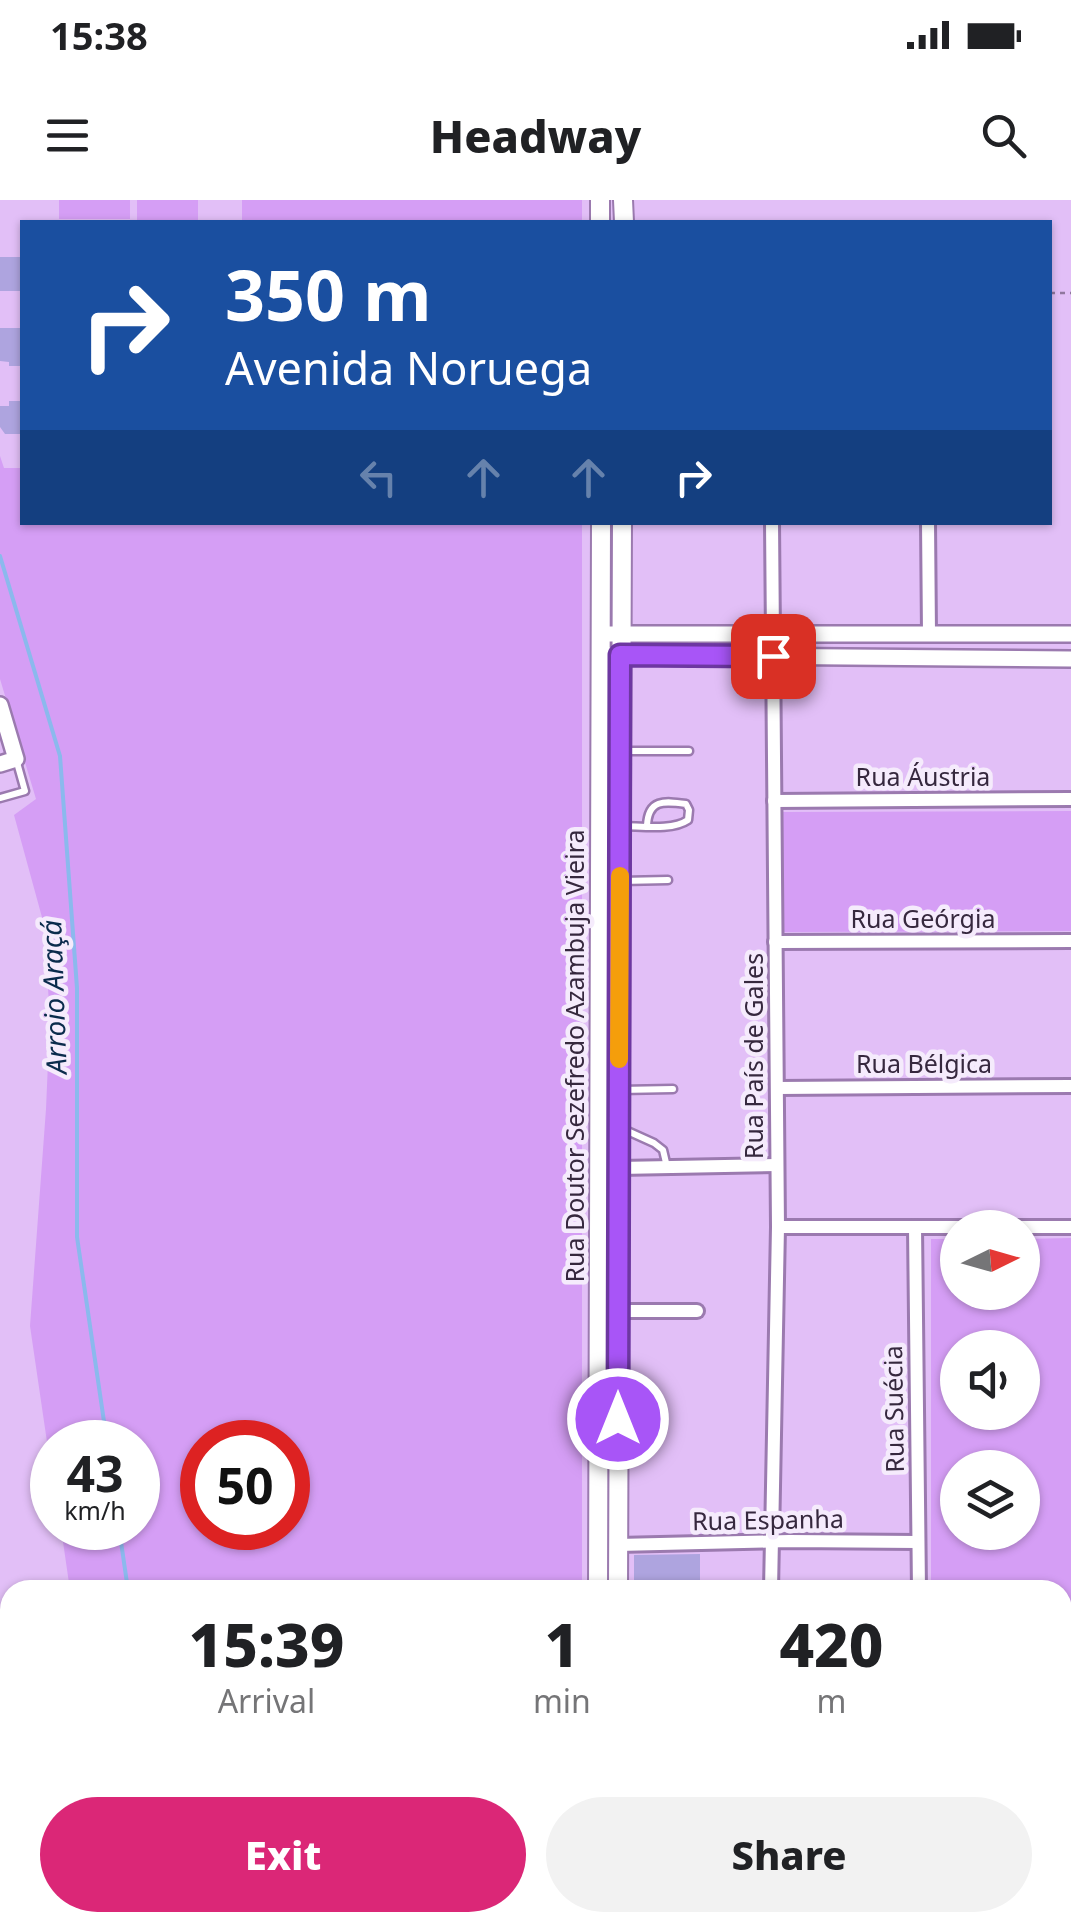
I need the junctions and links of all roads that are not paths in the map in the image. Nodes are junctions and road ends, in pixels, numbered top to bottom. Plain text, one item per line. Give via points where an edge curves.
1 (601, 525) edge
2 (622, 525) edge
3 (772, 525) edge
4 (928, 525) edge
5 (611, 634) junction
6 (773, 634) junction
7 (929, 634) junction
8 (1071, 634) edge
9 (611, 655) junction
10 (773, 656) junction
11 (1071, 659) edge
12 (0, 705) edge
13 (689, 750) dead end
14 (620, 752) junction
15 (8, 762) edge
16 (0, 798) edge
17 (1071, 799) edge
18 (774, 801) junction
19 (620, 826) junction
20 (648, 826) junction
21 (668, 880) dead end
22 (620, 882) junction
23 (1071, 941) edge
24 (776, 942) junction
25 (1071, 1086) edge
26 (777, 1088) junction
27 (673, 1089) dead end
28 (619, 1090) junction
29 (619, 1127) junction
30 (777, 1165) junction
31 (619, 1168) junction
32 (667, 1168) junction
33 (778, 1227) junction
34 (915, 1227) junction
35 (1071, 1227) edge
36 (618, 1311) junction
37 (697, 1311) dead end
38 (771, 1541) junction
39 (918, 1542) junction
40 (618, 1545) junction
41 (598, 1580) edge
42 (618, 1580) edge
43 (771, 1580) edge
44 (918, 1580) edge

1 - 5 main road, Rua Doutor Sezefredo Azambuja Vieira
2 - 5 main road, Rua Doutor Sezefredo Azambuja Vieira
3 - 6 street, Rua País de Gales
4 - 7 street
5 - 6 street
5 - 9 main road, Rua Doutor Sezefredo Azambuja Vieira
6 - 7 street
6 - 10 street, Rua País de Gales
7 - 8 street
9 - 10 street
9 - 14 main road, Rua Doutor Sezefredo Azambuja Vieira
9 - 41 main road, Rua Doutor Sezefredo Azambuja Vieira
10 - 11 street
10 - 18 street, Rua País de Gales
12 - 15 street
13 - 14 lane
14 - 19 main road, Rua Doutor Sezefredo Azambuja Vieira
15 - 16 lane via 25,791
17 - 18 street, Rua Áustria
18 - 24 street, Rua País de Gales
19 - 20 lane
19 - 22 main road, Rua Doutor Sezefredo Azambuja Vieira
20 - 20 lane via 682,824 689,810 686,804 652,806
21 - 22 lane
22 - 28 main road, Rua Doutor Sezefredo Azambuja Vieira
23 - 24 street, Rua Geórgia
24 - 26 street, Rua País de Gales
25 - 26 street, Rua Bélgica
26 - 30 street, Rua País de Gales
27 - 28 lane
28 - 29 main road, Rua Doutor Sezefredo Azambuja Vieira
29 - 31 main road, Rua Doutor Sezefredo Azambuja Vieira
29 - 32 lane via 663,1150
30 - 32 street
30 - 33 street, Rua País de Gales
31 - 32 street
31 - 36 main road, Rua Doutor Sezefredo Azambuja Vieira
33 - 34 street
33 - 38 street, Rua País de Gales
34 - 35 street
34 - 39 street, Rua Suécia
36 - 37 street
36 - 40 main road, Rua Doutor Sezefredo Azambuja Vieira
38 - 39 street, Rua Espanha
38 - 40 street, Rua Espanha
38 - 43 street, Rua País de Gales
39 - 44 street, Rua Suécia
40 - 42 main road, Rua Doutor Sezefredo Azambuja Vieira

